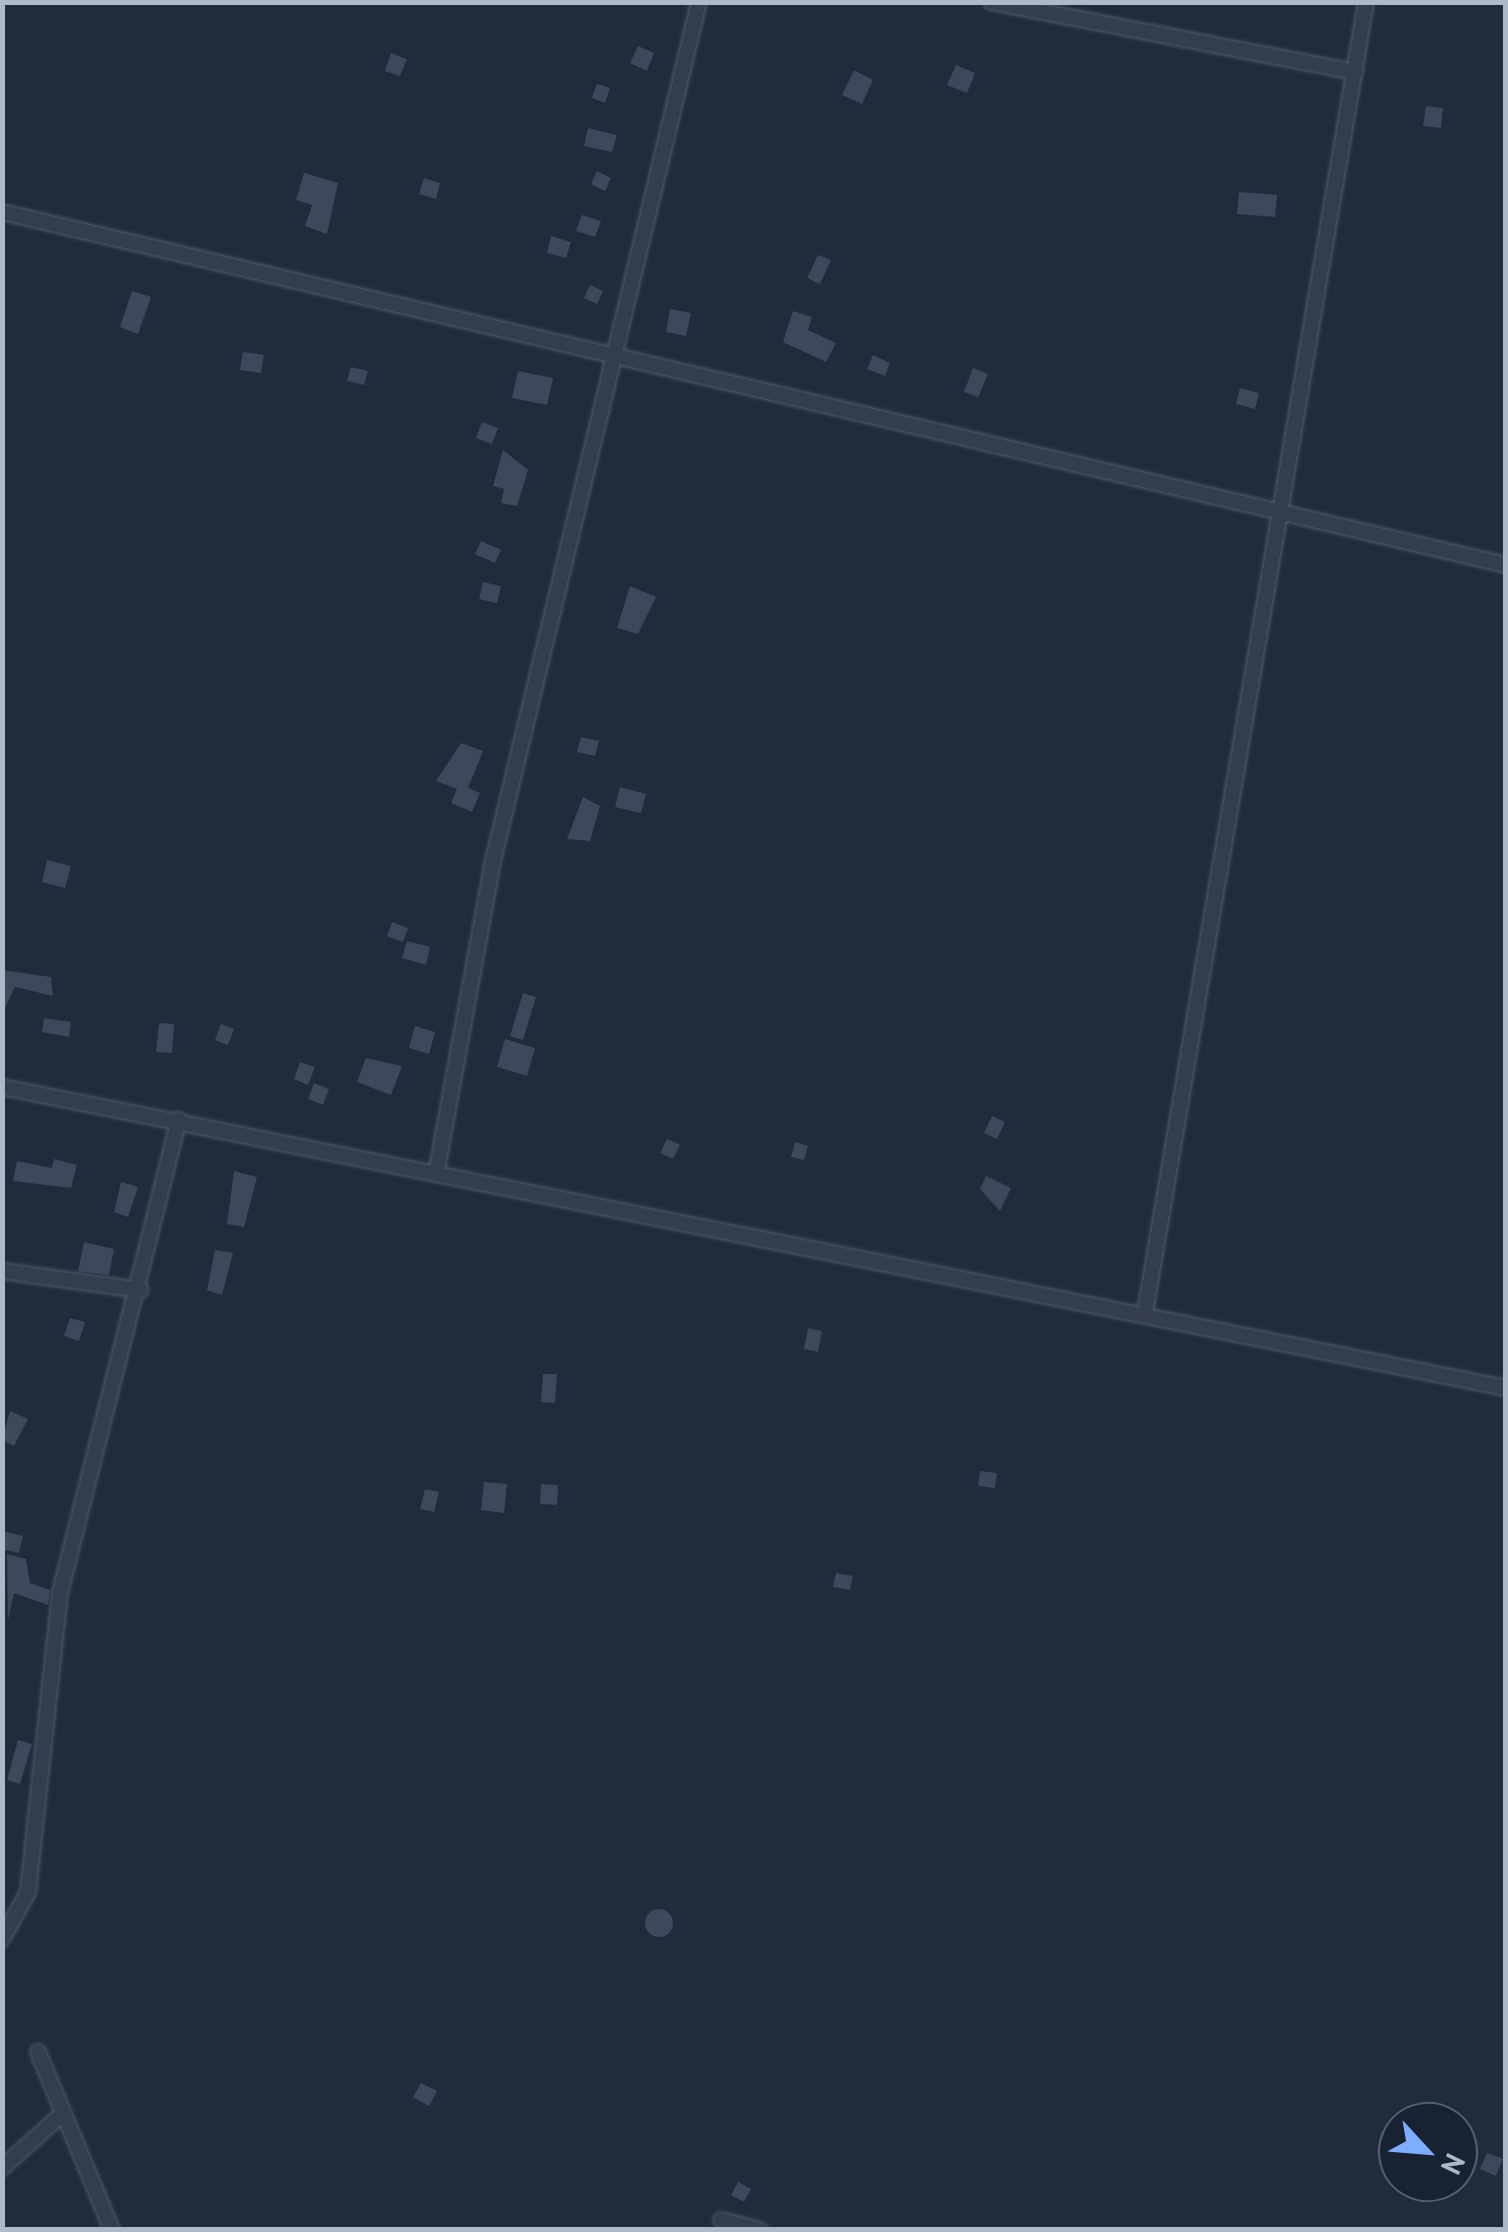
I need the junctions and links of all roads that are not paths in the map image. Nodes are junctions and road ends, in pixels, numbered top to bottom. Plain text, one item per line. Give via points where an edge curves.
1 (700, 2) edge
2 (991, 2) edge
3 (1366, 2) edge
4 (1354, 72) junction
5 (2, 212) edge
6 (616, 353) junction
7 (1280, 516) junction
8 (1506, 565) edge
9 (2, 1087) edge
10 (179, 1120) junction
11 (437, 1169) junction
12 (2, 1271) edge
13 (141, 1290) junction
14 (1146, 1312) junction
15 (1506, 1388) edge
16 (9, 1916) edge
17 (2, 1938) edge
18 (38, 2052) dead end
19 (64, 2113) junction
20 (2, 2168) edge
21 (720, 2220) dead end
22 (112, 2230) edge
23 (760, 2230) edge

1 - 6 street
2 - 4 street
3 - 4 street
4 - 7 street
5 - 6 street
6 - 7 street
6 - 11 street via 493,861
7 - 8 street
7 - 14 street
9 - 10 street
10 - 11 street
10 - 13 street
11 - 14 street
12 - 13 street
13 - 16 street via 60,1594 28,1892
14 - 15 street
16 - 17 street
18 - 19 street
19 - 20 street
19 - 22 street
21 - 23 street

